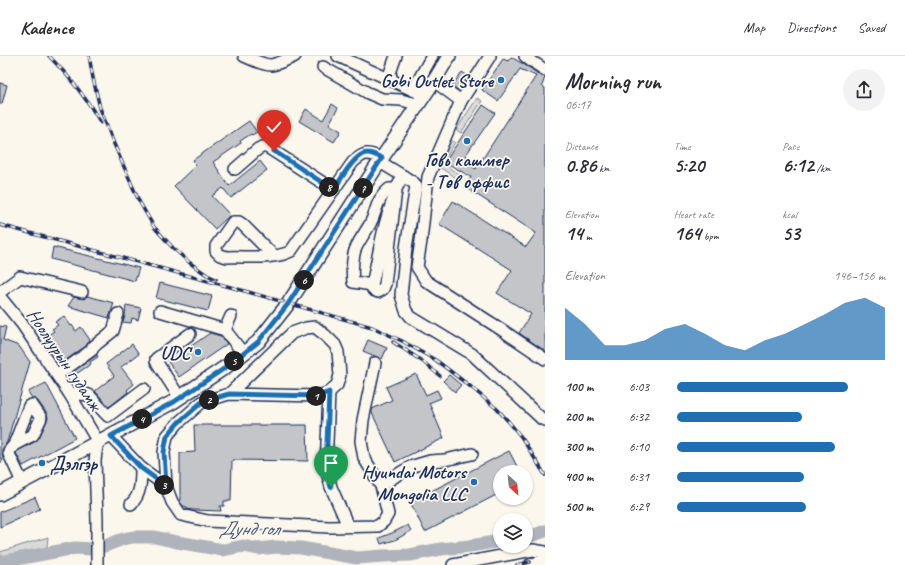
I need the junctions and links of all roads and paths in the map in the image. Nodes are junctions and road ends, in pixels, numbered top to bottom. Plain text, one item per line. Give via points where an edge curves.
1 (244, 56) edge
2 (295, 56) edge
3 (338, 56) edge
4 (396, 56) edge
5 (432, 56) edge
6 (449, 56) edge
7 (490, 56) edge
8 (323, 67) dead end
9 (392, 81) junction
10 (434, 81) junction
11 (418, 97) junction
12 (461, 100) junction
13 (381, 160) junction
14 (235, 169) dead end
15 (403, 176) junction
16 (334, 190) junction
17 (396, 191) junction
18 (274, 256) junction
19 (386, 277) junction
20 (373, 280) junction
21 (0, 292) edge
22 (82, 292) dead end
23 (0, 297) edge
24 (160, 311) dead end
25 (118, 314) dead end
26 (231, 316) dead end
27 (225, 330) junction
28 (190, 334) dead end
29 (243, 353) junction
30 (545, 359) edge
31 (375, 363) dead end
32 (57, 375) junction
33 (144, 389) dead end
34 (69, 392) junction
35 (329, 392) junction
36 (229, 394) junction
37 (180, 398) junction
38 (545, 420) edge
39 (111, 436) junction
40 (98, 442) junction
41 (14, 444) dead end
42 (472, 454) dead end
43 (141, 468) junction
44 (22, 482) junction
45 (166, 486) junction
46 (381, 486) junction
47 (0, 494) edge
48 (131, 504) dead end
49 (348, 526) junction
50 (545, 552) edge
51 (545, 560) edge
52 (97, 564) edge
53 (453, 565) edge
54 (530, 565) edge

1 - 2 street via 270,65
3 - 9 street
4 - 9 street via 390,73
5 - 11 street
6 - 10 main road
7 - 12 street
8 - 11 street via 382,99 401,100
9 - 11 street
10 - 11 main road
10 - 12 street
11 - 13 main road
12 - 30 street via 428,177 417,267 426,280
13 - 15 street
13 - 16 street via 367,153 361,155 353,162
13 - 29 main road via 288,304 258,342
14 - 16 street via 258,149 267,147
15 - 17 street
15 - 38 street via 416,186 401,294 406,311 410,317 472,354
16 - 18 street via 291,251
17 - 19 street
17 - 20 street
17 - 20 street via 389,188 378,201 371,222 354,252 353,282
18 - 18 street via 220,255 216,251 216,246 233,222 238,222
19 - 20 street
19 - 20 street via 383,290 378,292 373,290
21 - 22 street via 20,277
23 - 32 street, Ноолуурын гудамж
24 - 27 street
25 - 32 street via 113,331
26 - 27 street
27 - 29 street
28 - 37 street via 156,358
29 - 37 main road
31 - 46 street via 361,441 364,458
32 - 34 street, Ноолуурын гудамж
33 - 34 street via 108,416 89,395
34 - 40 street, Ноолуурын гудамж
35 - 36 street via 318,396
35 - 36 street via 337,385 340,375 338,352 315,327 292,333
35 - 49 street via 326,468 331,487
36 - 45 street via 202,402 167,436 164,452
37 - 39 main road
39 - 40 main road
39 - 43 street
40 - 44 main road
40 - 52 street via 95,461
41 - 44 street via 9,454
42 - 46 street via 410,467
43 - 45 street
43 - 48 street via 141,486 135,501
44 - 47 main road
45 - 49 street via 172,502 182,515 208,521
46 - 49 street via 388,514 384,521 378,526
50 - 53 street via 533,550
51 - 54 street

